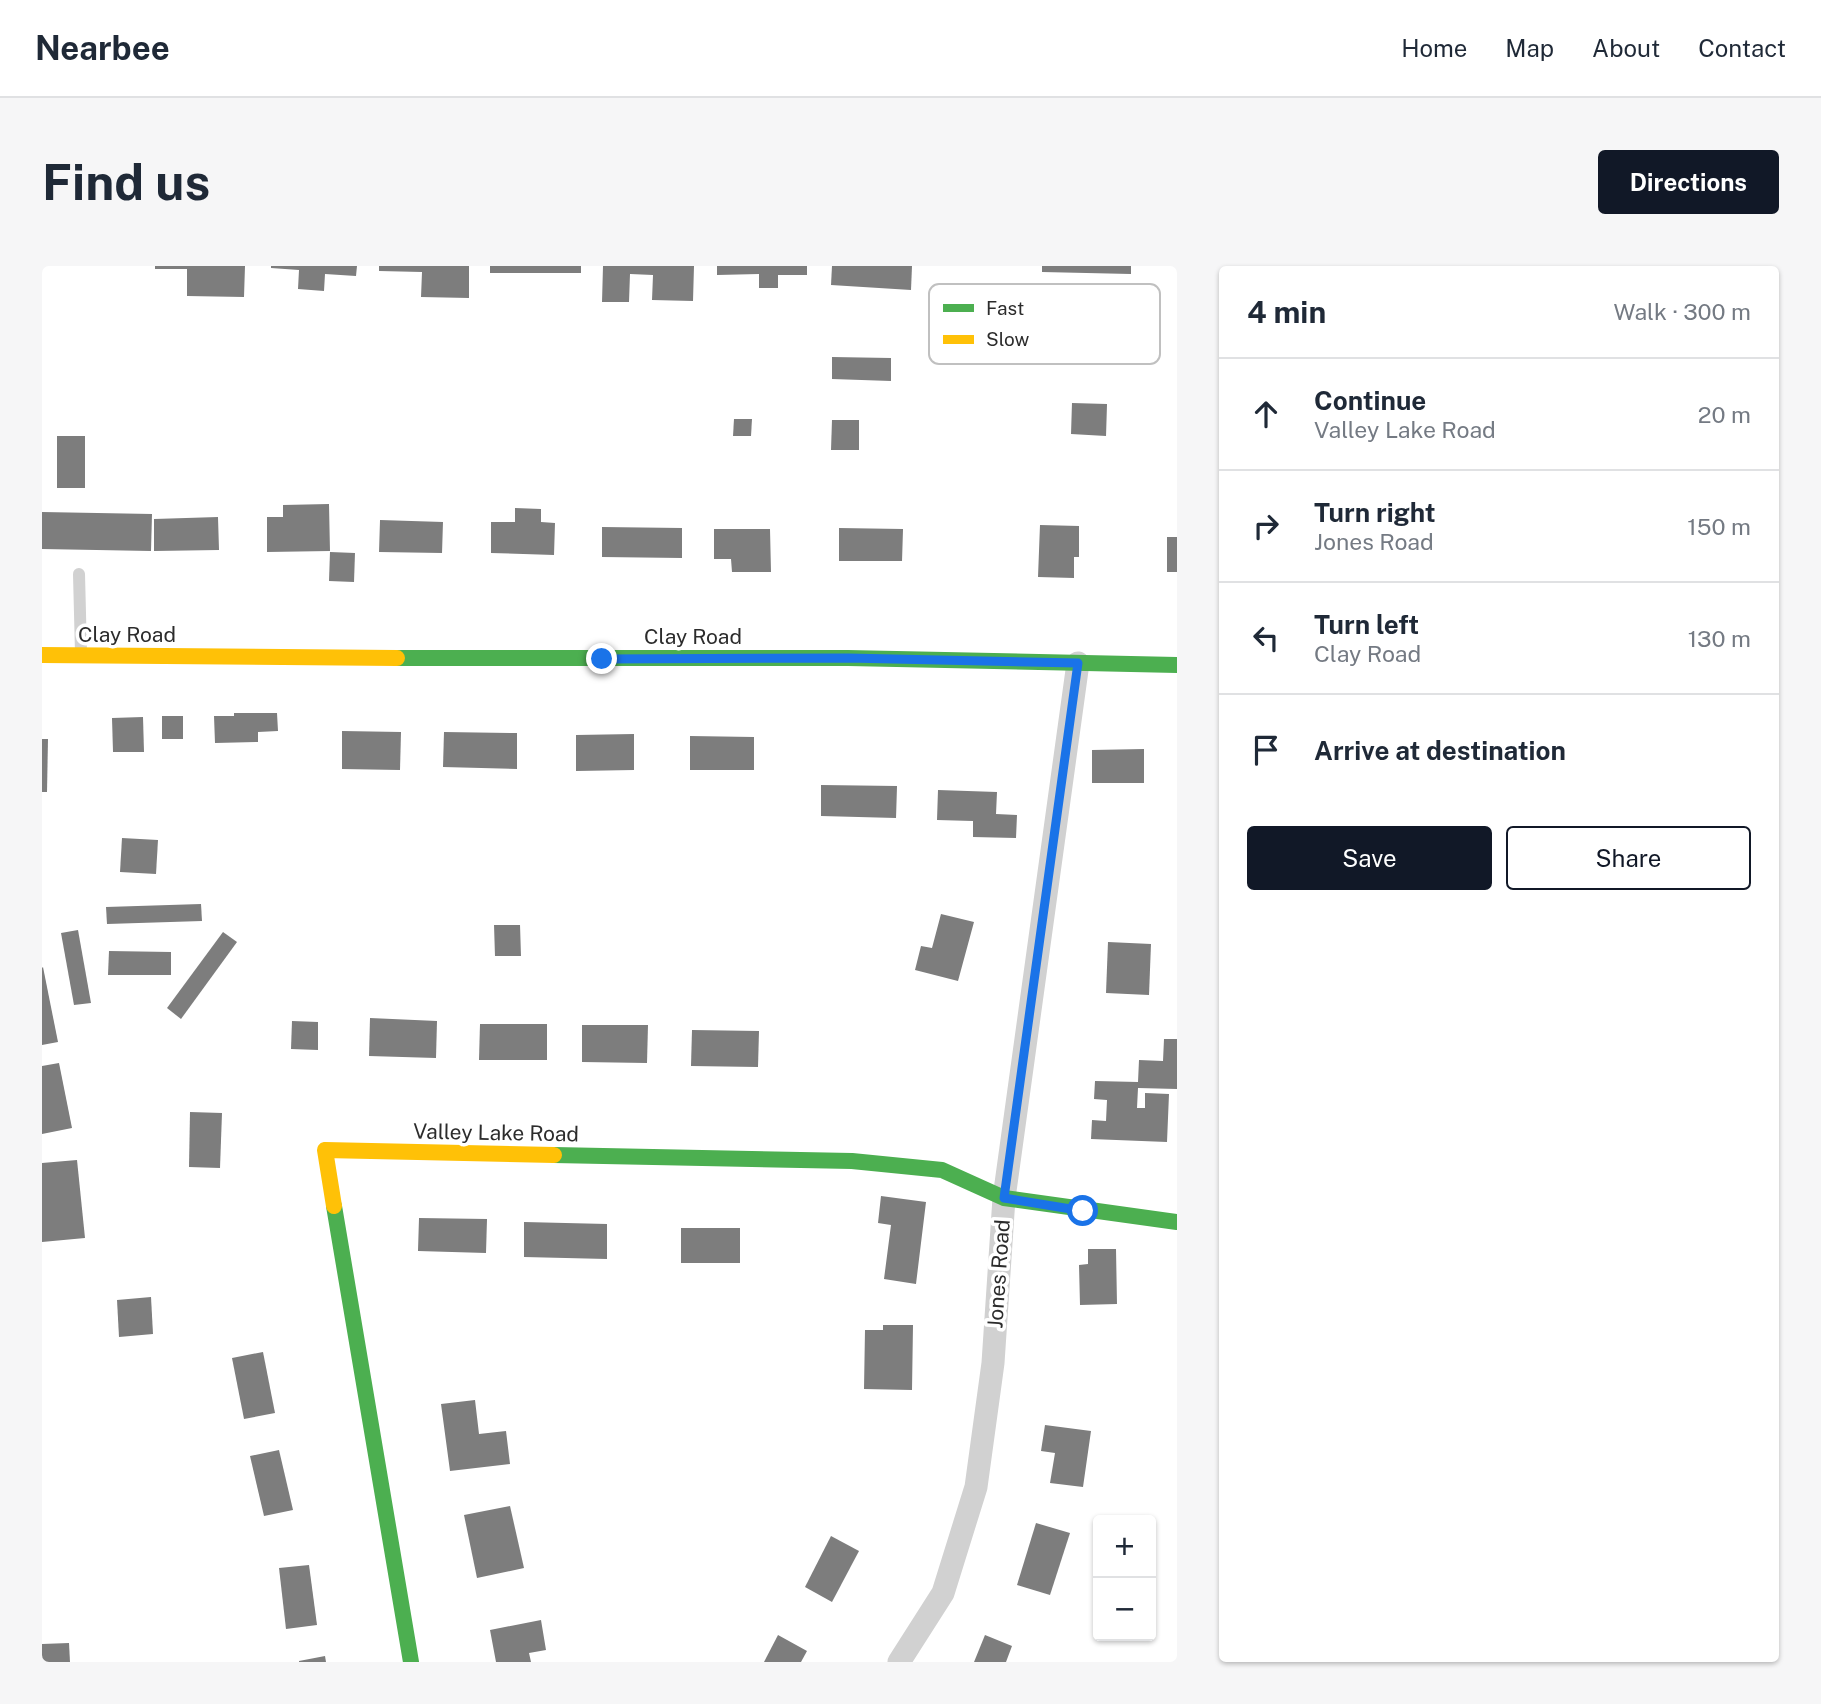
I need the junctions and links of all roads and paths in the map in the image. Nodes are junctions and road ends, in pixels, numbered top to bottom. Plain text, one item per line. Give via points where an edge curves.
1 (79, 575) dead end
2 (42, 655) edge
3 (82, 657) junction
4 (1078, 663) junction
5 (1177, 665) edge
6 (1004, 1198) junction
7 (1177, 1222) edge
8 (411, 1662) edge
9 (899, 1662) edge

1 - 3 lane
2 - 3 street, Clay Road
3 - 4 street, Clay Road via 848,658
4 - 5 street, Clay Road
4 - 6 street, Jones Road
6 - 7 street, Valley Lake Road
6 - 8 street, Valley Lake Road via 942,1170 852,1161 325,1150
6 - 9 street, Jones Road via 993,1363 976,1487 943,1593

